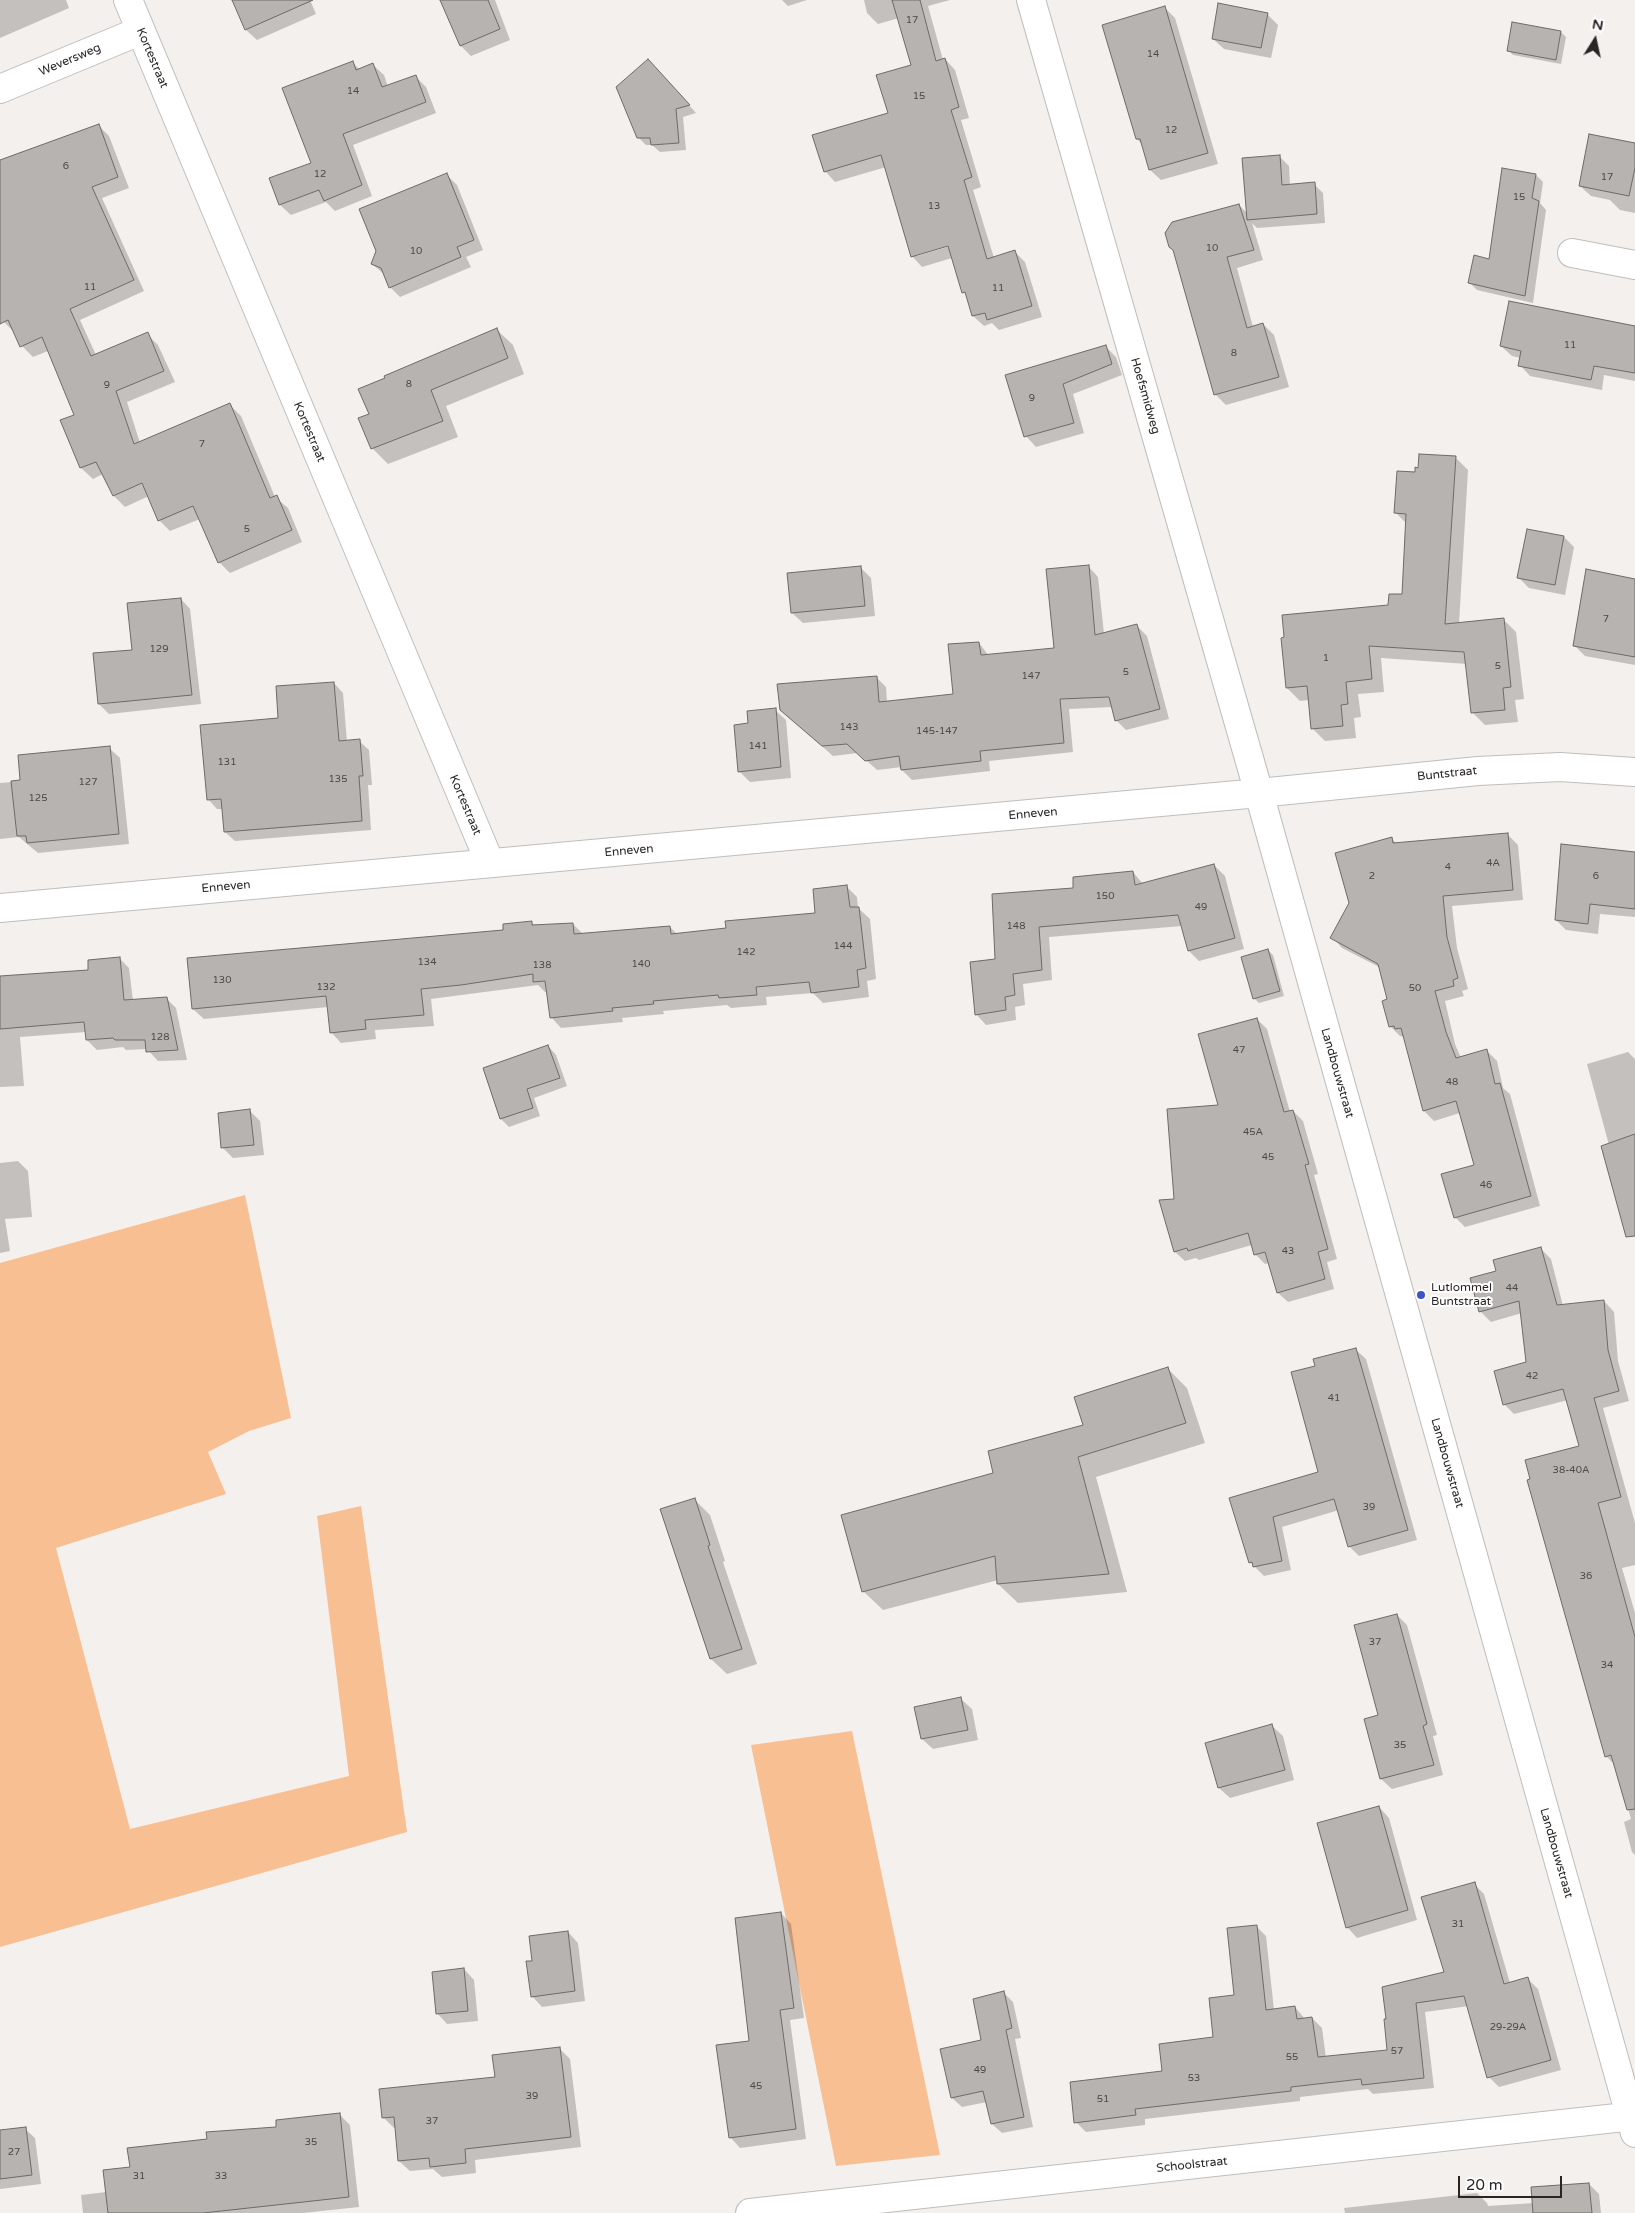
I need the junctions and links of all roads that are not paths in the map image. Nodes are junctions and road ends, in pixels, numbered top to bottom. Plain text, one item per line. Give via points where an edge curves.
1 (128, 0) edge
2 (1031, 0) edge
3 (140, 30) junction
4 (0, 89) edge
5 (1572, 253) dead end
6 (1635, 265) edge
7 (1635, 772) edge
8 (1259, 793) junction
9 (490, 863) junction
10 (0, 908) edge
11 (1634, 2122) edge
12 (750, 2213) edge

1 - 3 street, Kortestraat
2 - 8 street, Hoefsmidweg
3 - 4 street, Weversweg
3 - 9 street, Kortestraat
5 - 6 street
7 - 8 street, Buntstraat via 1560,767 1478,770
8 - 9 street, Enneven
8 - 11 street, Landbouwstraat
9 - 10 street, Enneven
11 - 12 street, Schoolstraat

